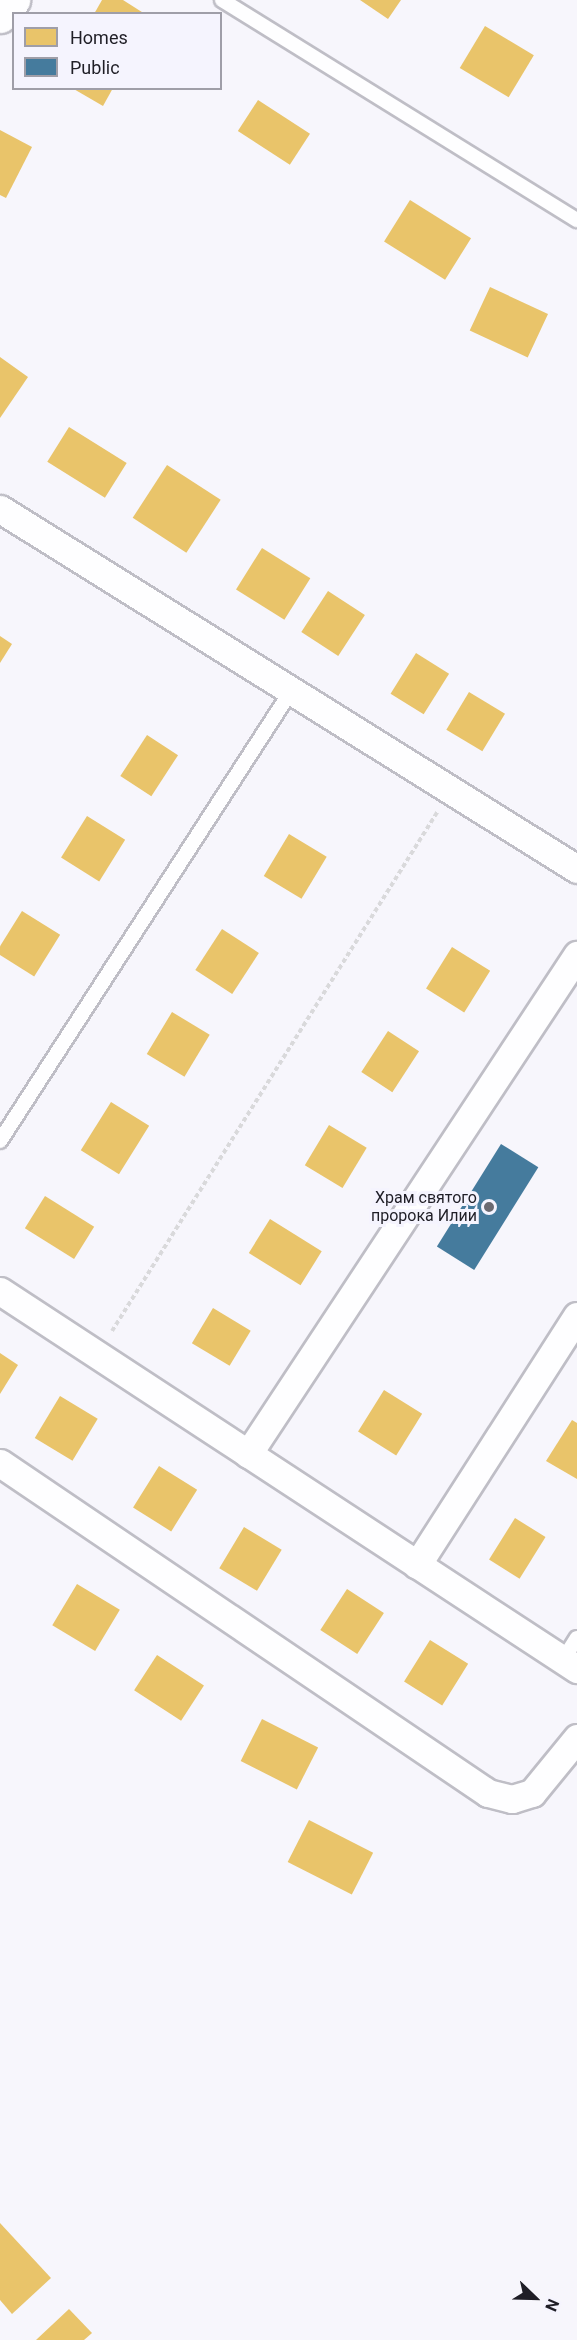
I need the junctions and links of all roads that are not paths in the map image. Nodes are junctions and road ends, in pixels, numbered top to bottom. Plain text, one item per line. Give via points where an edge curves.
1 (13, 0) edge
2 (222, 0) edge
3 (0, 16) edge
4 (577, 220) edge
5 (0, 509) edge
6 (291, 691) junction
7 (577, 869) edge
8 (577, 954) edge
9 (0, 1141) edge
10 (0, 1291) edge
11 (577, 1316) edge
12 (248, 1454) junction
13 (0, 1463) edge
14 (417, 1564) junction
15 (572, 1656) edge
16 (577, 1738) edge

1 - 3 street
2 - 4 lane
5 - 6 street
6 - 7 street
6 - 9 lane
8 - 12 street
10 - 12 street
11 - 14 street
12 - 14 street
13 - 16 street via 488,1793 512,1799 532,1793
14 - 15 street

